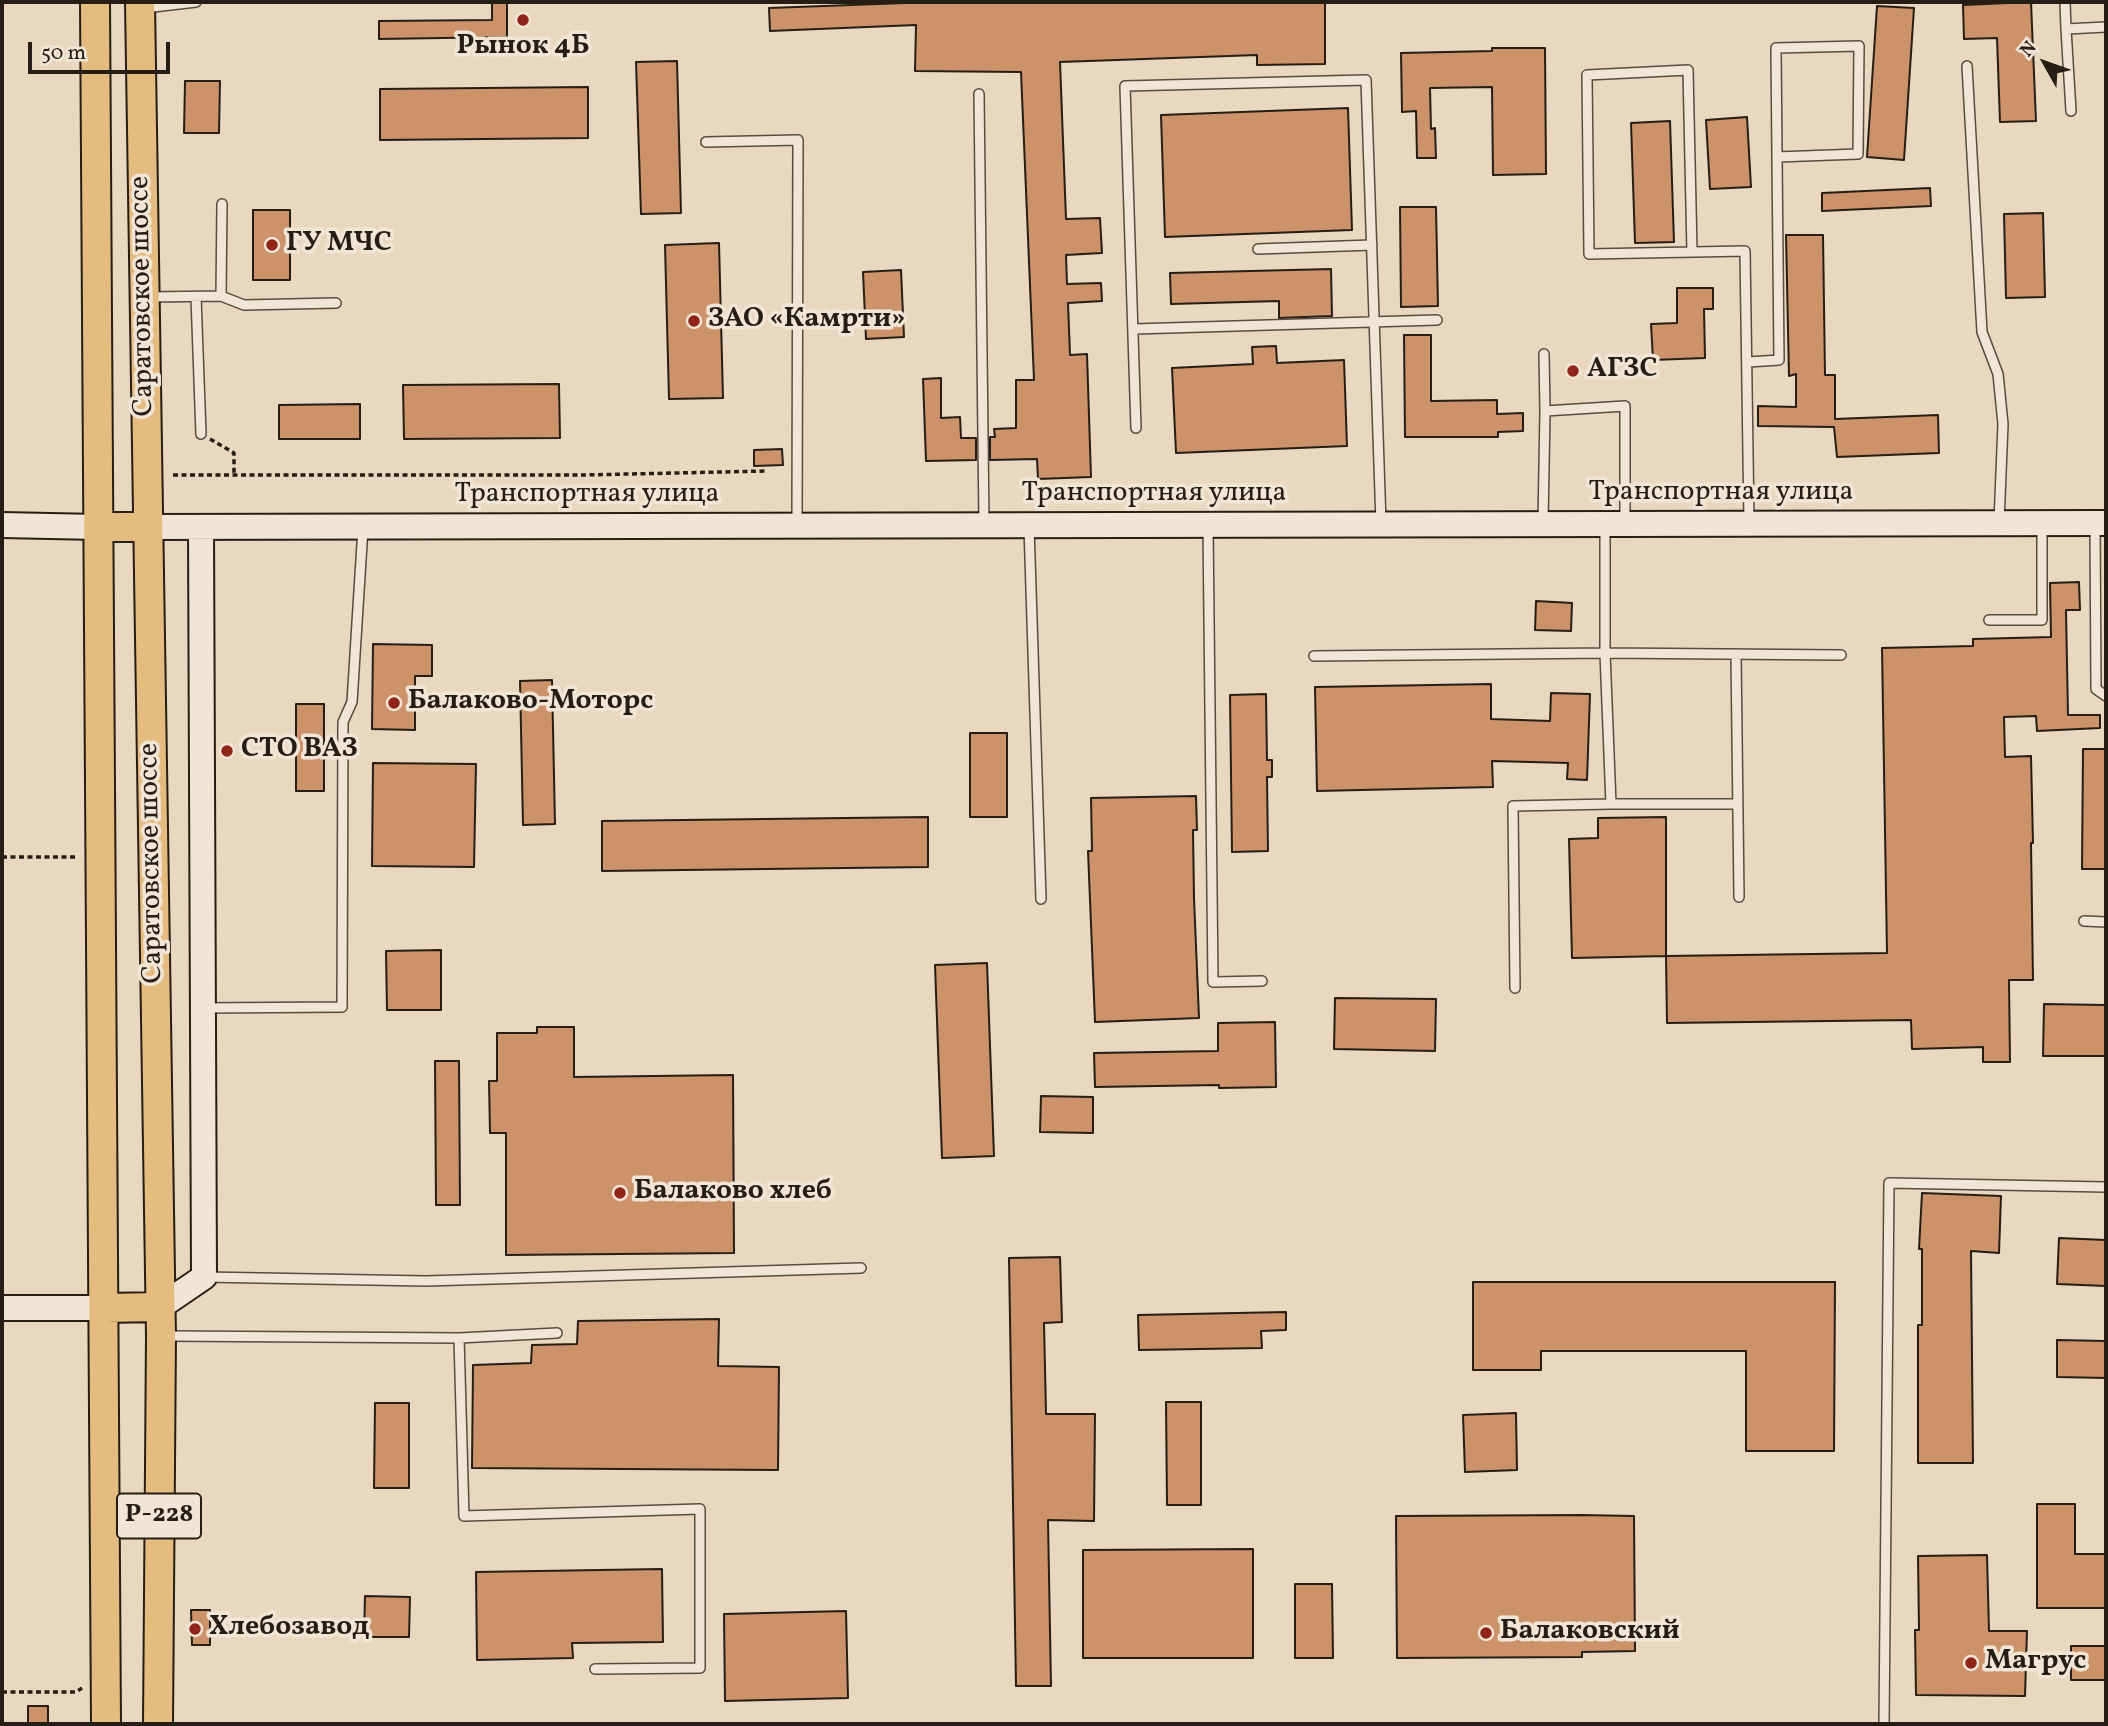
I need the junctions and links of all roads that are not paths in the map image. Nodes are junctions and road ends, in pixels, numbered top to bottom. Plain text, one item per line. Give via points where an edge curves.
1 (96, 2) edge
2 (196, 2) edge
3 (2065, 2) edge
4 (140, 5) edge
5 (2106, 27) edge
6 (2066, 29) junction
7 (1966, 66) dead end
8 (979, 94) dead end
9 (2071, 111) dead end
10 (706, 142) dead end
11 (1777, 157) junction
12 (222, 204) dead end
13 (1372, 246) junction
14 (1258, 249) dead end
15 (1692, 252) junction
16 (221, 296) junction
17 (144, 297) junction
18 (196, 297) junction
19 (336, 303) dead end
20 (1437, 320) dead end
21 (1374, 321) junction
22 (1134, 329) junction
23 (1544, 354) dead end
24 (1748, 362) junction
25 (1545, 411) junction
26 (1136, 428) dead end
27 (201, 434) road end
28 (2101, 523) edge
29 (1381, 524) junction
30 (1543, 524) junction
31 (1615, 524) junction
32 (1749, 524) junction
33 (1999, 524) junction
34 (2042, 524) junction
35 (2, 525) edge
36 (984, 525) junction
37 (1029, 525) junction
38 (1208, 525) junction
39 (363, 526) junction
40 (797, 526) junction
41 (98, 527) junction
42 (147, 527) junction
43 (201, 527) junction
44 (1989, 620) dead end
45 (1605, 653) junction
46 (1737, 654) junction
47 (1841, 655) dead end
48 (1314, 656) dead end
49 (2106, 695) edge
50 (1611, 804) junction
51 (1738, 804) junction
52 (1739, 897) dead end
53 (1041, 899) dead end
54 (2084, 921) dead end
55 (2106, 922) edge
56 (1262, 981) dead end
57 (1515, 988) dead end
58 (204, 1008) junction
59 (2106, 1187) edge
60 (860, 1268) dead end
61 (204, 1278) junction
62 (160, 1307) junction
63 (2, 1308) edge
64 (104, 1308) junction
65 (557, 1333) dead end
66 (161, 1336) junction
67 (459, 1338) junction
68 (596, 1669) dead end
69 (106, 1724) edge
70 (158, 1724) edge
71 (1884, 1724) edge

1 - 41 main road, Саратовское шоссе
2 - 4 lane
3 - 6 lane
4 - 17 main road, Саратовское шоссе
5 - 6 lane
6 - 9 lane
7 - 33 lane via 1982,332 1998,374 2003,424
8 - 36 lane
10 - 40 lane via 798,140
11 - 11 lane via 1858,154 1859,46 1776,48
11 - 24 lane via 1779,360
12 - 16 lane
13 - 14 lane
13 - 21 lane
13 - 22 lane via 1366,80 1125,86
15 - 15 lane via 1589,254 1587,75 1688,71
15 - 24 lane via 1745,251
16 - 18 lane
16 - 19 lane via 244,305
17 - 18 lane
17 - 42 main road, Саратовское шоссе
18 - 27 lane
20 - 21 lane
21 - 22 lane
21 - 29 lane
22 - 26 lane
23 - 25 lane
24 - 32 lane
25 - 30 lane
25 - 31 lane via 1625,407
28 - 34 main road, Транспортная улица
28 - 49 lane via 2096,689
29 - 30 main road, Транспортная улица
29 - 38 main road, Транспортная улица
30 - 31 main road, Транспортная улица
31 - 32 main road, Транспортная улица
31 - 45 lane
32 - 33 main road, Транспортная улица
33 - 34 main road, Транспортная улица
34 - 44 lane via 2042,620
35 - 41 main road
36 - 37 main road, Транспортная улица
36 - 40 main road, Транспортная улица
37 - 38 main road, Транспортная улица
37 - 53 lane
38 - 56 lane via 1213,982
39 - 40 main road, Транспортная улица
39 - 43 main road, Транспортная улица
39 - 58 lane via 352,702 343,722 342,1007
41 - 42 main road
41 - 64 main road, Саратовское шоссе
42 - 43 main road, Транспортная улица
42 - 62 main road, Саратовское шоссе
43 - 58 main road
45 - 46 lane
45 - 48 lane
45 - 50 lane
46 - 47 lane
46 - 51 lane
50 - 51 lane
50 - 57 lane via 1513,806
51 - 52 lane
54 - 55 lane
58 - 61 main road
59 - 71 lane via 1889,1183
60 - 61 lane via 426,1281
61 - 62 main road
62 - 64 main road
62 - 66 main road, Саратовское шоссе / Р-228
63 - 64 main road
64 - 69 main road, Саратовское шоссе
65 - 67 lane
66 - 67 lane
66 - 70 main road, Саратовское шоссе / Р-228
67 - 68 lane via 464,1516 700,1509 700,1668

